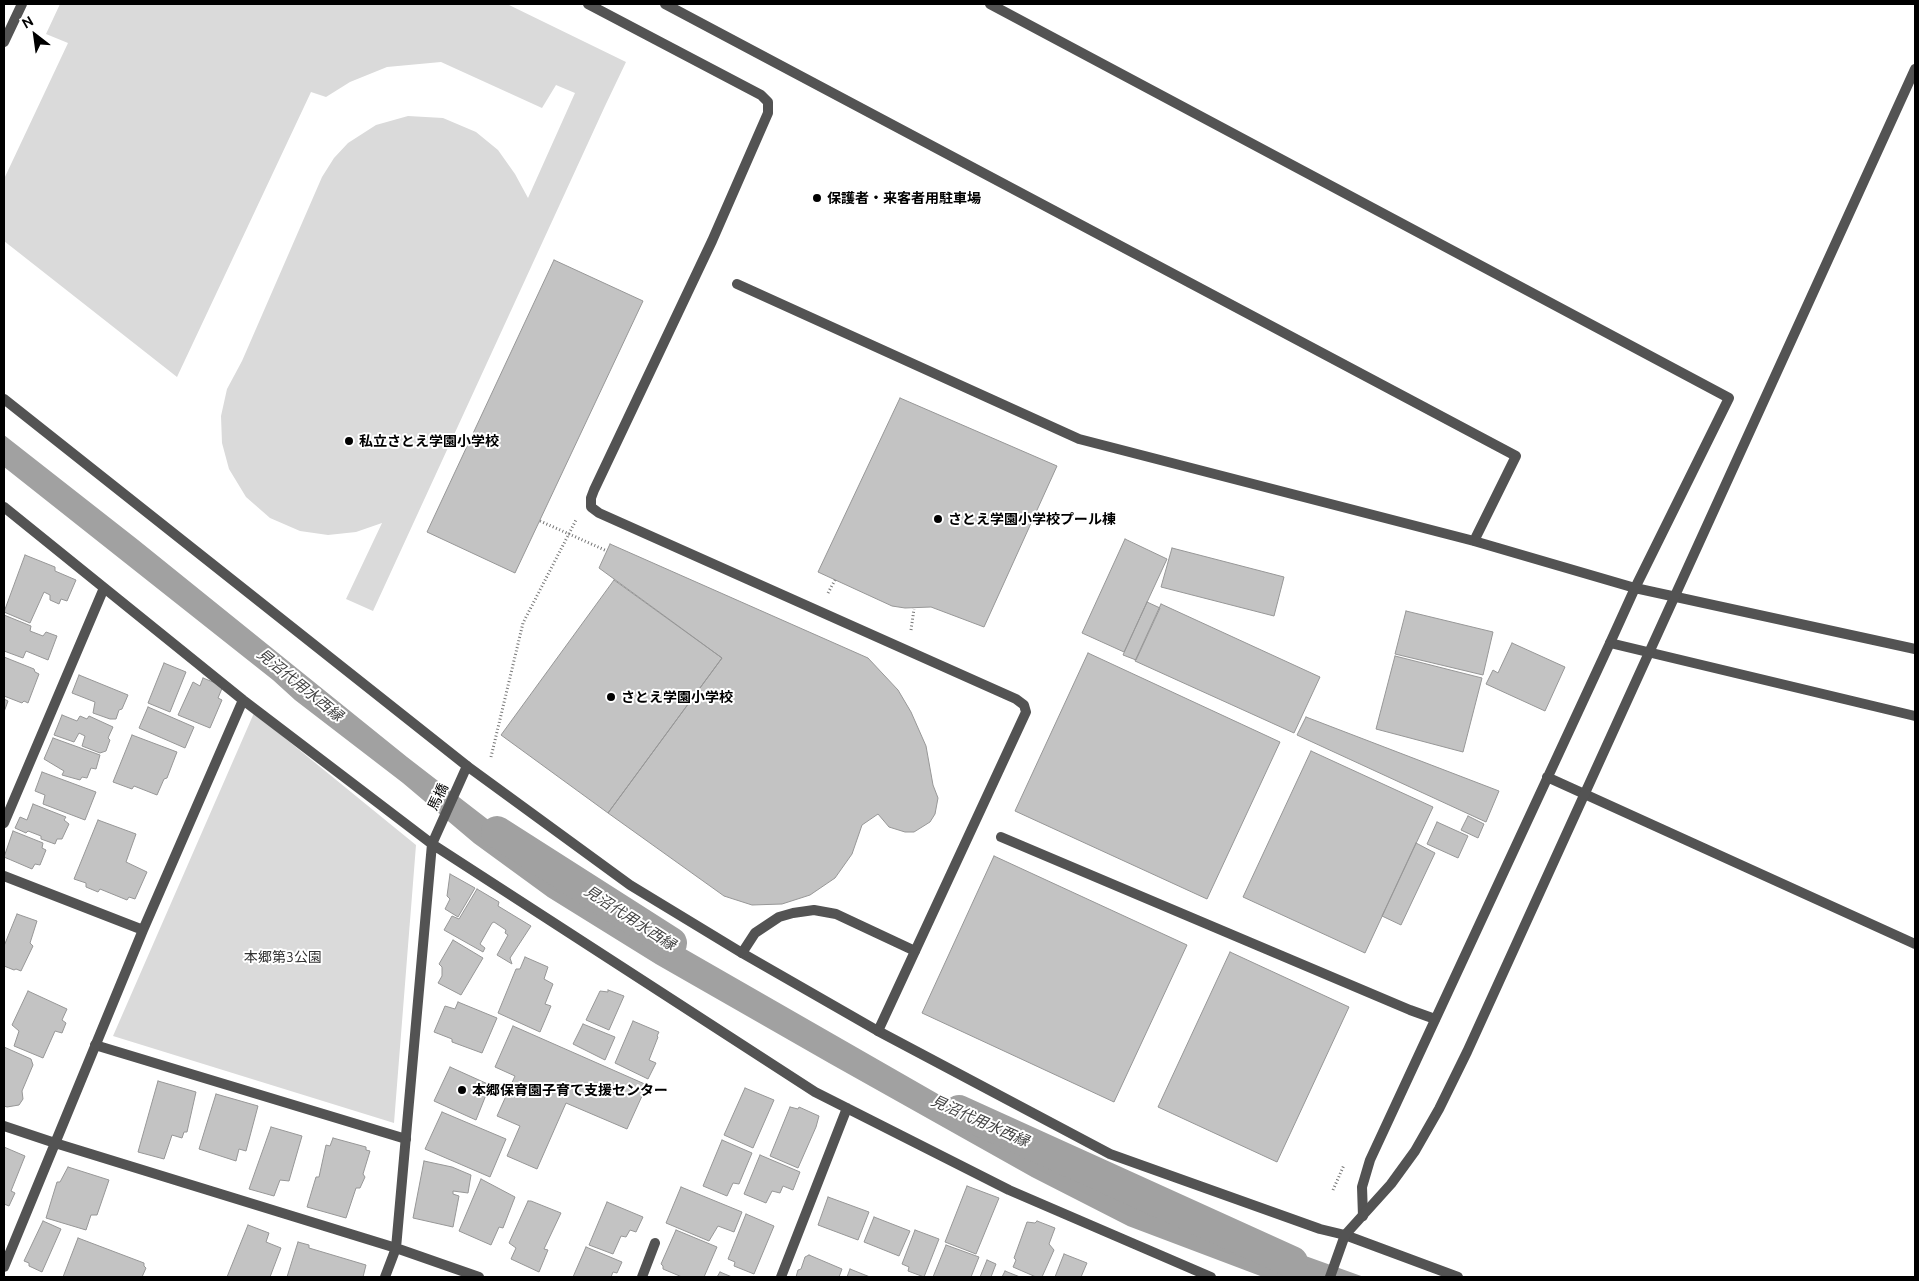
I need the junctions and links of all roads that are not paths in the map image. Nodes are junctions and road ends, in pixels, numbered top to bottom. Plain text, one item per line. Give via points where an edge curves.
1 (22, 4) edge
2 (588, 4) edge
3 (665, 4) edge
4 (990, 4) edge
5 (4, 42) edge
6 (1915, 70) edge
7 (737, 284) dead end
8 (4, 399) edge
9 (4, 507) edge
10 (1474, 541) junction
11 (104, 588) junction
12 (1635, 588) junction
13 (1610, 643) junction
14 (1915, 649) edge
15 (243, 700) junction
16 (1915, 716) edge
17 (467, 766) junction
18 (1548, 777) junction
19 (4, 823) edge
20 (1001, 837) dead end
21 (432, 844) junction
22 (4, 876) edge
23 (143, 930) junction
24 (1915, 944) edge
25 (915, 951) junction
26 (742, 953) junction
27 (1435, 1019) junction
28 (878, 1031) junction
29 (95, 1045) junction
30 (847, 1108) junction
31 (4, 1126) edge
32 (406, 1139) junction
33 (54, 1143) junction
34 (1363, 1216) junction
35 (1345, 1235) junction
36 (655, 1243) dead end
37 (396, 1248) junction
38 (4, 1267) edge
39 (385, 1277) edge
40 (479, 1277) edge
41 (642, 1277) edge
42 (781, 1277) edge
43 (1211, 1277) edge
44 (1330, 1277) edge
45 (1458, 1277) edge

1 - 5 street
2 - 25 street via 761,95 768,102 768,113 712,241 594,490 591,507 1024,705 1026,712
3 - 10 street via 1516,456
4 - 12 street via 1730,398
6 - 34 street via 1471,1043 1415,1151
7 - 10 street via 1079,439
8 - 17 street
9 - 11 street
10 - 12 street
11 - 15 street
11 - 19 street
12 - 13 street
12 - 14 street
13 - 16 street
13 - 18 street
15 - 21 street
15 - 23 street
17 - 21 street, 馬橋
17 - 26 street via 630,885
18 - 24 street
18 - 27 street
20 - 27 street
21 - 30 street via 815,1092
21 - 32 street, 馬橋
22 - 23 street
23 - 29 street
25 - 26 street via 836,914 814,910 779,917 754,933
25 - 28 street
26 - 28 street
27 - 34 street via 1370,1160 1362,1187
28 - 35 street via 1110,1154
29 - 32 street
29 - 33 street
30 - 42 street
30 - 43 street via 1009,1190
31 - 33 street
32 - 37 street, 馬橋
33 - 37 street
33 - 38 street
34 - 35 street
35 - 44 street
35 - 45 street
36 - 41 street
37 - 39 street, 馬橋
37 - 40 street

